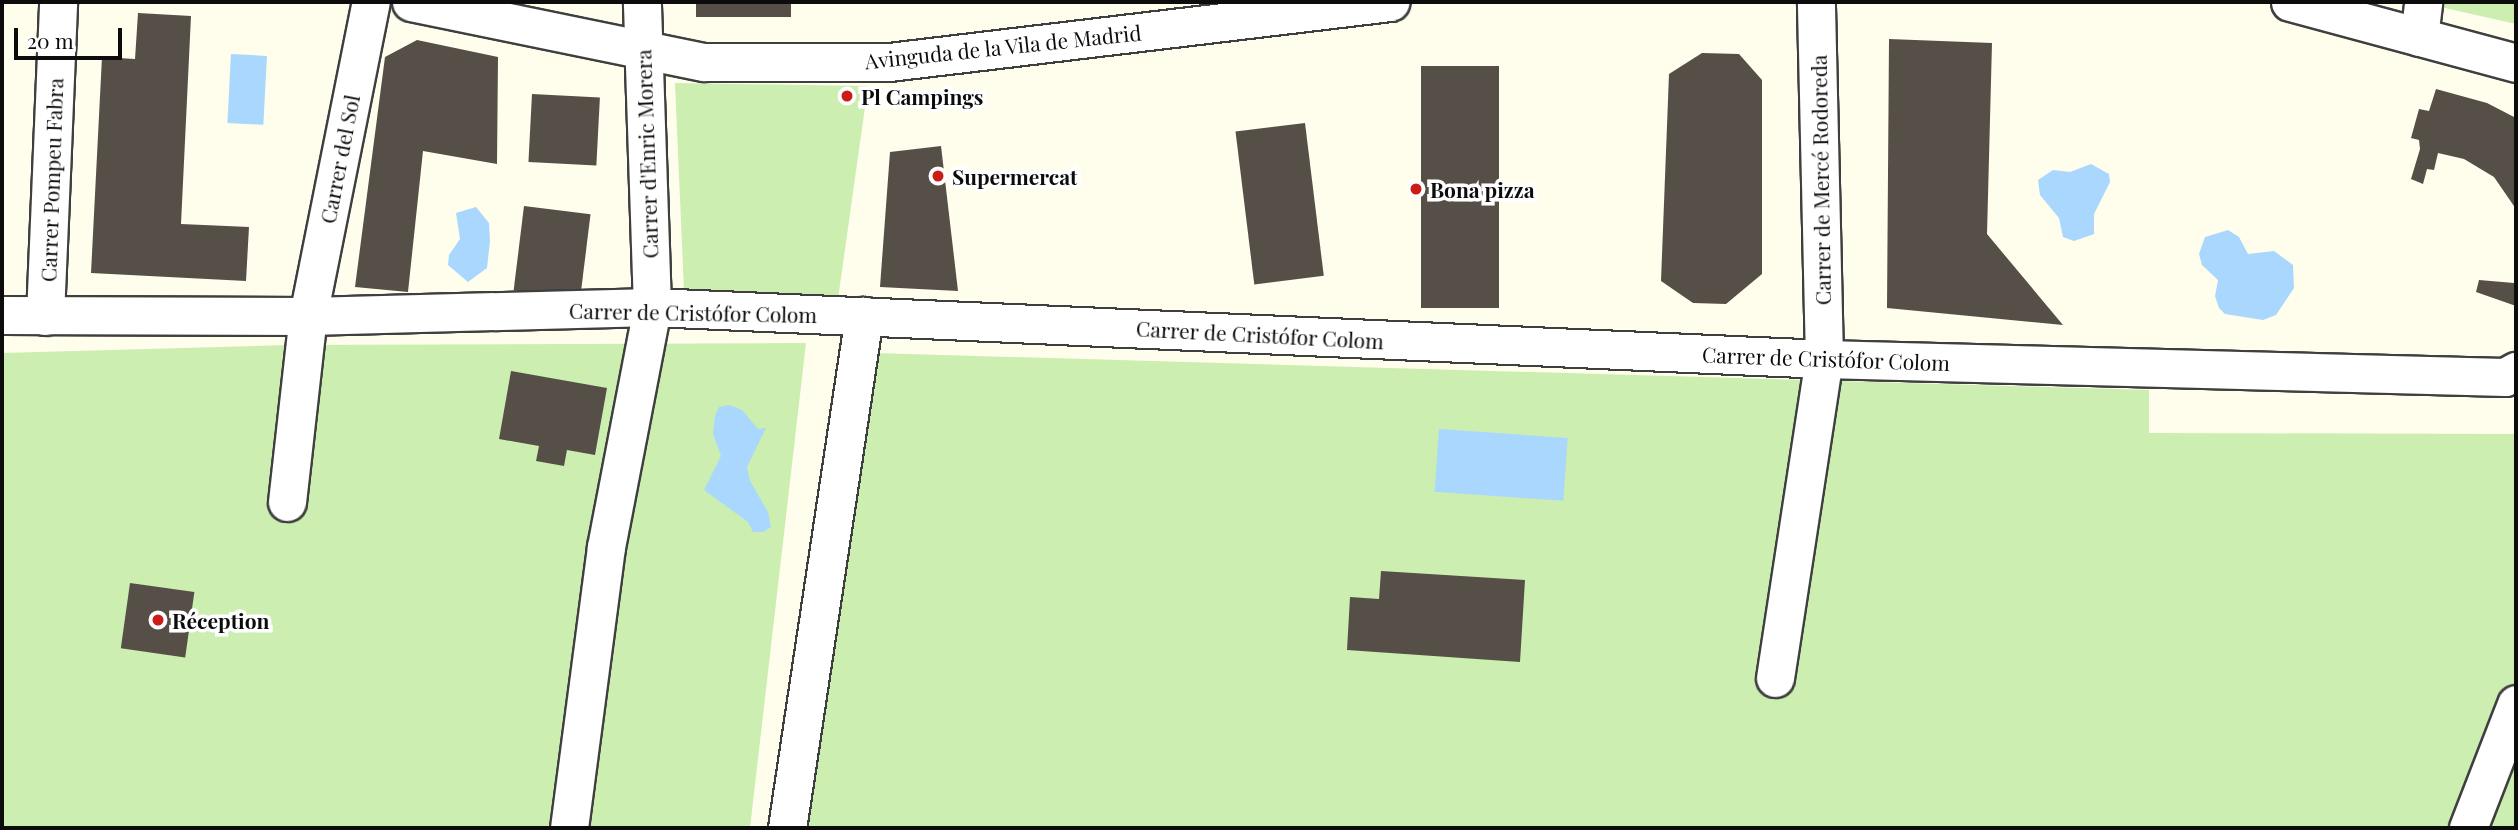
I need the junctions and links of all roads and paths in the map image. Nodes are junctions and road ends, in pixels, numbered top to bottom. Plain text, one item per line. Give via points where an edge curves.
1 (58, 2) edge
2 (371, 2) edge
3 (411, 2) edge
4 (642, 2) edge
5 (1390, 2) edge
6 (1816, 2) edge
7 (2290, 2) edge
8 (1259, 10) edge
9 (2421, 19) edge
10 (642, 49) junction
11 (2516, 63) edge
12 (652, 307) junction
13 (2, 315) edge
14 (45, 316) junction
15 (307, 316) junction
16 (864, 316) junction
17 (1824, 359) junction
18 (2516, 371) edge
19 (286, 502) dead end
20 (1775, 678) dead end
21 (2516, 704) edge
22 (569, 828) edge
23 (787, 828) edge
24 (2468, 828) edge

1 - 14 street, Carrer Pompeu Fabra
2 - 15 street, Carrer del Sol
3 - 10 street, Avinguda de la Vila de Madrid
4 - 10 street, Carrer d'Enric Morera
5 - 8 street, Avinguda de la Vila de Madrid
6 - 17 street, Carrer de Mercé Rodoreda
7 - 9 street
8 - 10 street, Avinguda de la Vila de Madrid via 889,62 704,62
9 - 11 street
10 - 12 street, Carrer d'Enric Morera
12 - 15 street, Carrer de Cristófor Colom
12 - 16 street, Carrer de Cristófor Colom
12 - 22 street, Carrer d'Enric Morera via 606,547
13 - 14 street, Carrer de Cristófor Colom
14 - 15 street, Carrer de Cristófor Colom
15 - 19 street, Carrer del Sol
16 - 17 street, Carrer de Cristófor Colom
16 - 23 street
17 - 18 street, Carrer de Cristófor Colom via 2505,377
17 - 20 street, Carrer de Mercé Rodoreda
21 - 24 street

